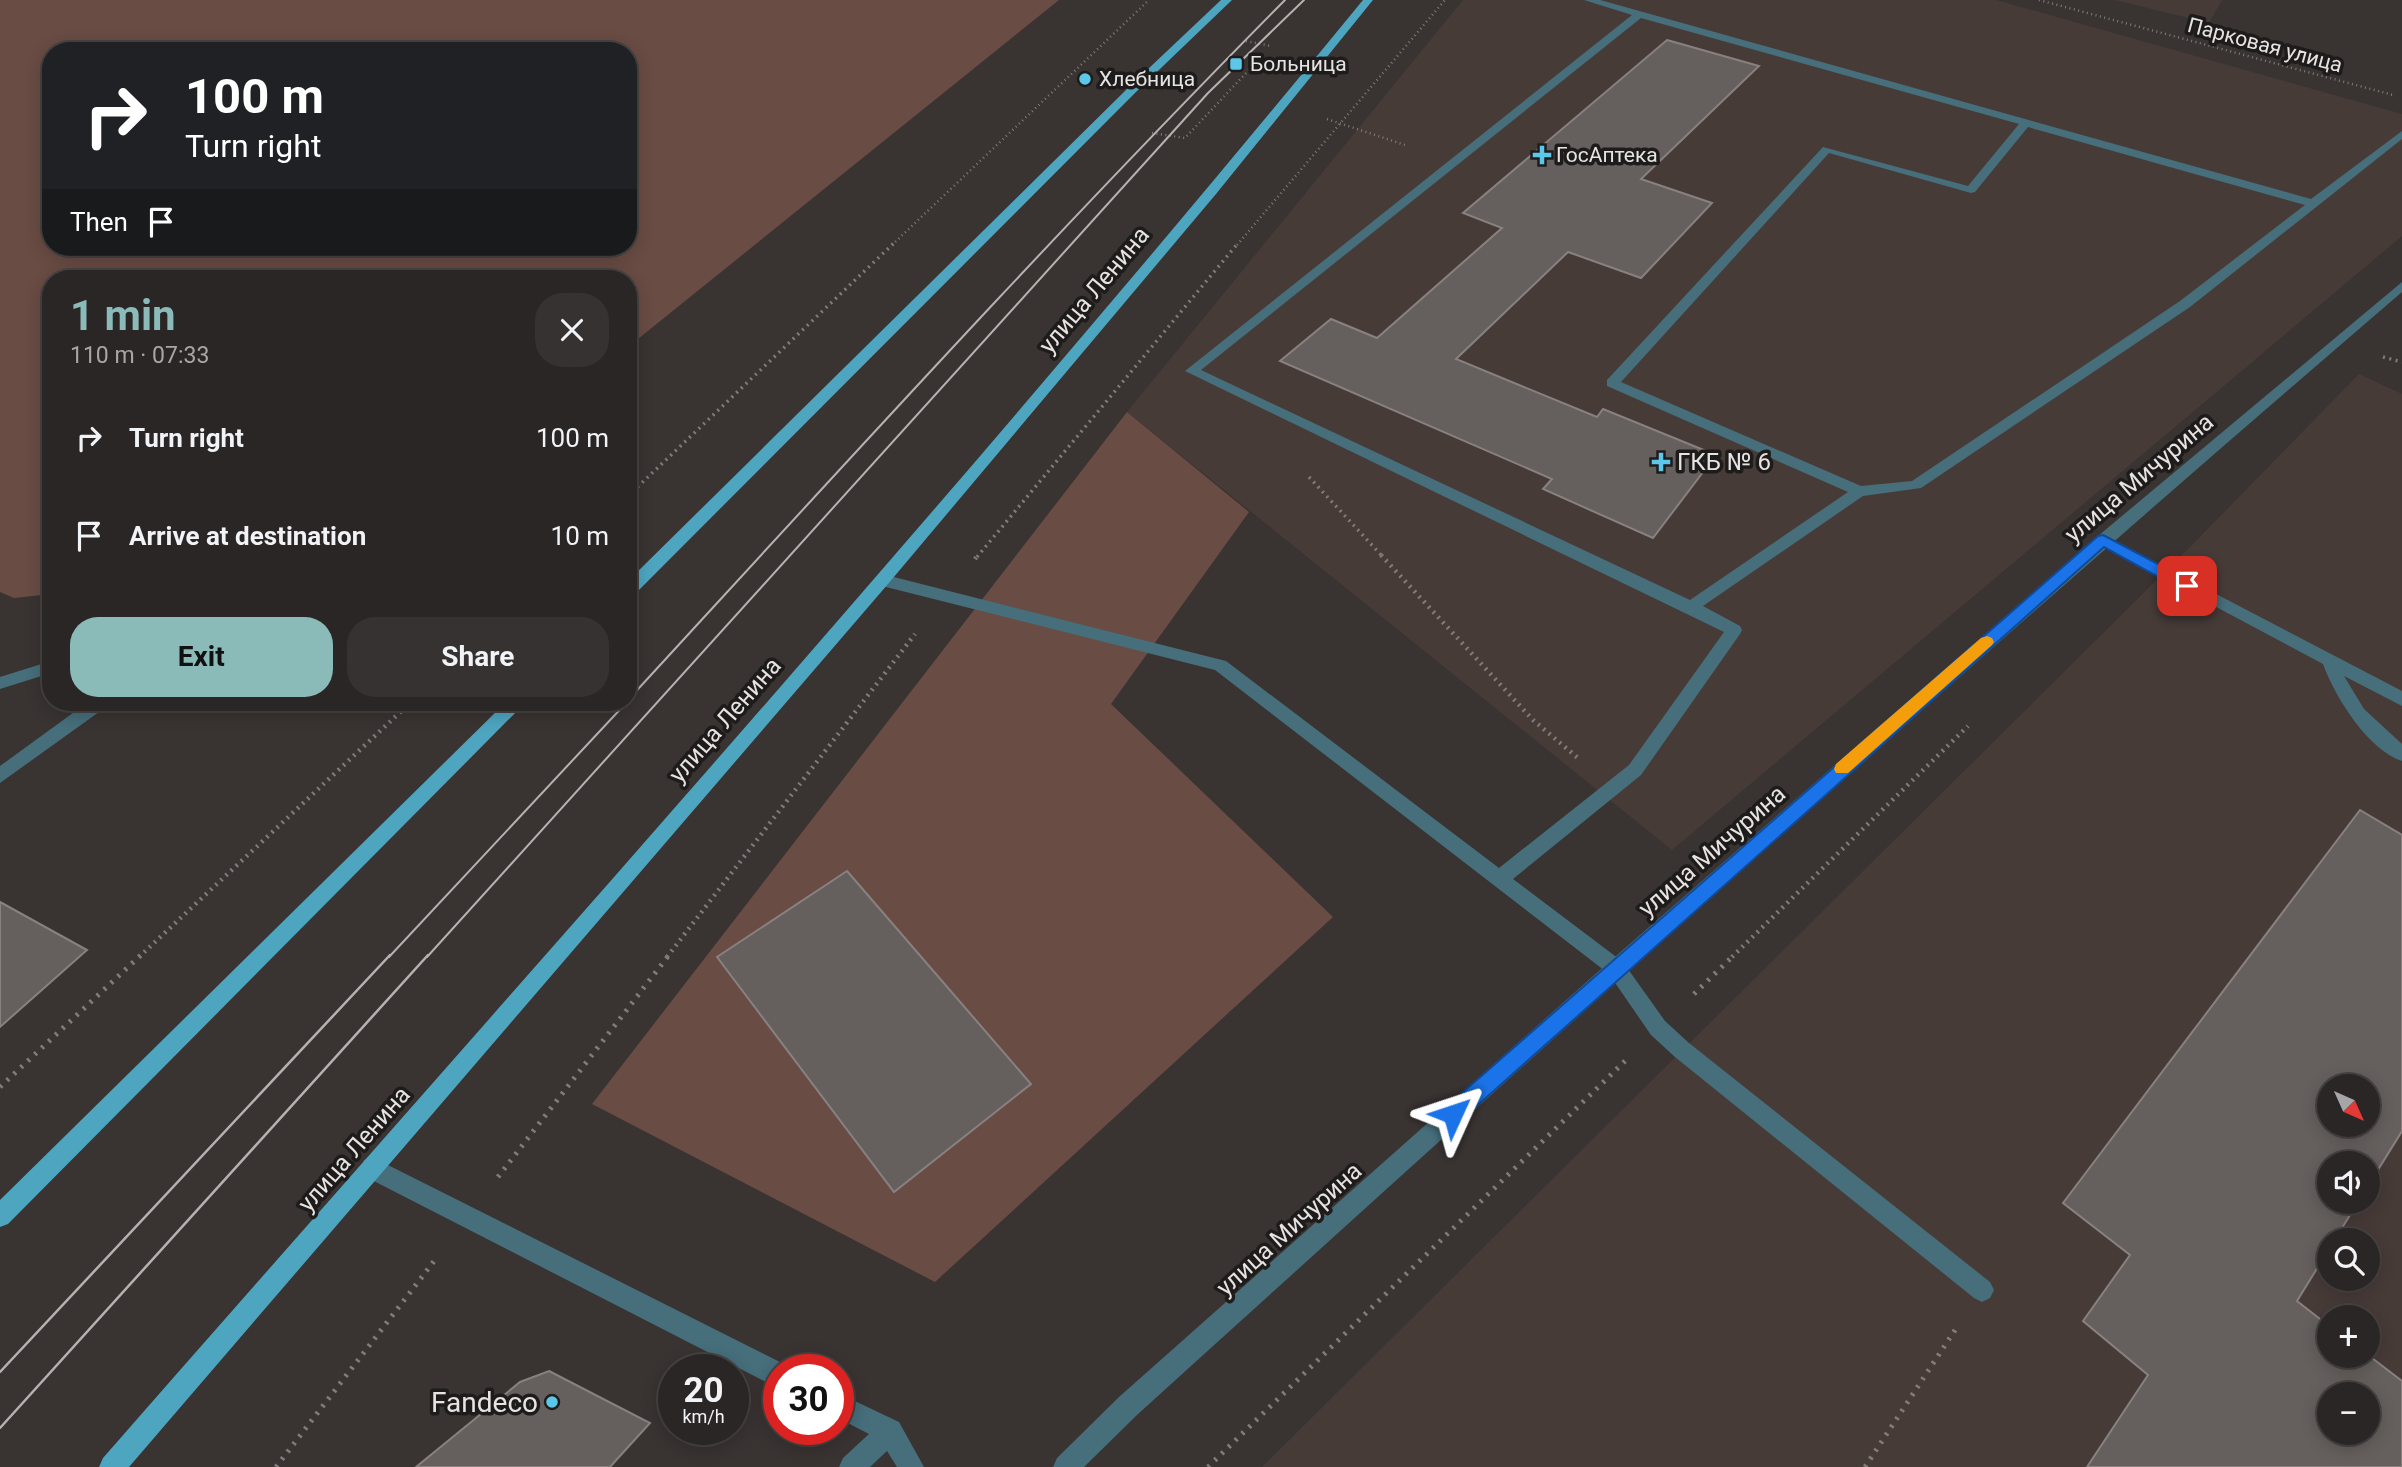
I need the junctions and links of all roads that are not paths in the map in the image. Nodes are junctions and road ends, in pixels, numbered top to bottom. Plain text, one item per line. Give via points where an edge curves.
1 (1227, 0) edge
2 (1368, 0) edge
3 (1590, 0) edge
4 (1640, 14) junction
5 (2026, 123) junction
6 (2402, 134) edge
7 (2312, 203) junction
8 (2402, 286) edge
9 (1858, 491) junction
10 (2103, 540) junction
11 (882, 580) junction
12 (637, 582) edge
13 (1691, 607) junction
14 (2330, 661) junction
15 (42, 670) edge
16 (0, 683) edge
17 (2402, 699) edge
18 (88, 711) edge
19 (508, 711) edge
20 (2402, 754) edge
21 (0, 776) edge
22 (1499, 879) junction
23 (1616, 968) junction
24 (372, 1168) junction
25 (0, 1216) edge
26 (1982, 1290) road end
27 (763, 1367) edge
28 (854, 1413) edge
29 (890, 1431) junction
30 (112, 1467) edge
31 (852, 1467) edge
32 (911, 1467) edge
33 (1066, 1467) edge

1 - 12 main road
2 - 11 main road, улица Ленина via 1212,192
3 - 4 street
4 - 5 street
4 - 13 street via 1192,371
5 - 7 street
5 - 9 street via 1971,190 1827,149 1612,383
6 - 7 street
7 - 9 street via 2185,304 1916,485
8 - 10 street, улица Мичурина
9 - 13 street
10 - 14 street
10 - 23 street, улица Мичурина
11 - 22 street via 1220,665
11 - 24 main road, улица Ленина
13 - 22 street via 1734,630 1635,770
14 - 17 street
14 - 20 street via 2340,690 2362,722
15 - 16 street
18 - 21 street
19 - 25 main road
22 - 23 street
23 - 26 street via 1658,1028 1682,1050
23 - 33 street, улица Мичурина via 1128,1406
24 - 27 street
24 - 30 main road, улица Ленина
28 - 29 street
29 - 31 street
29 - 32 street

